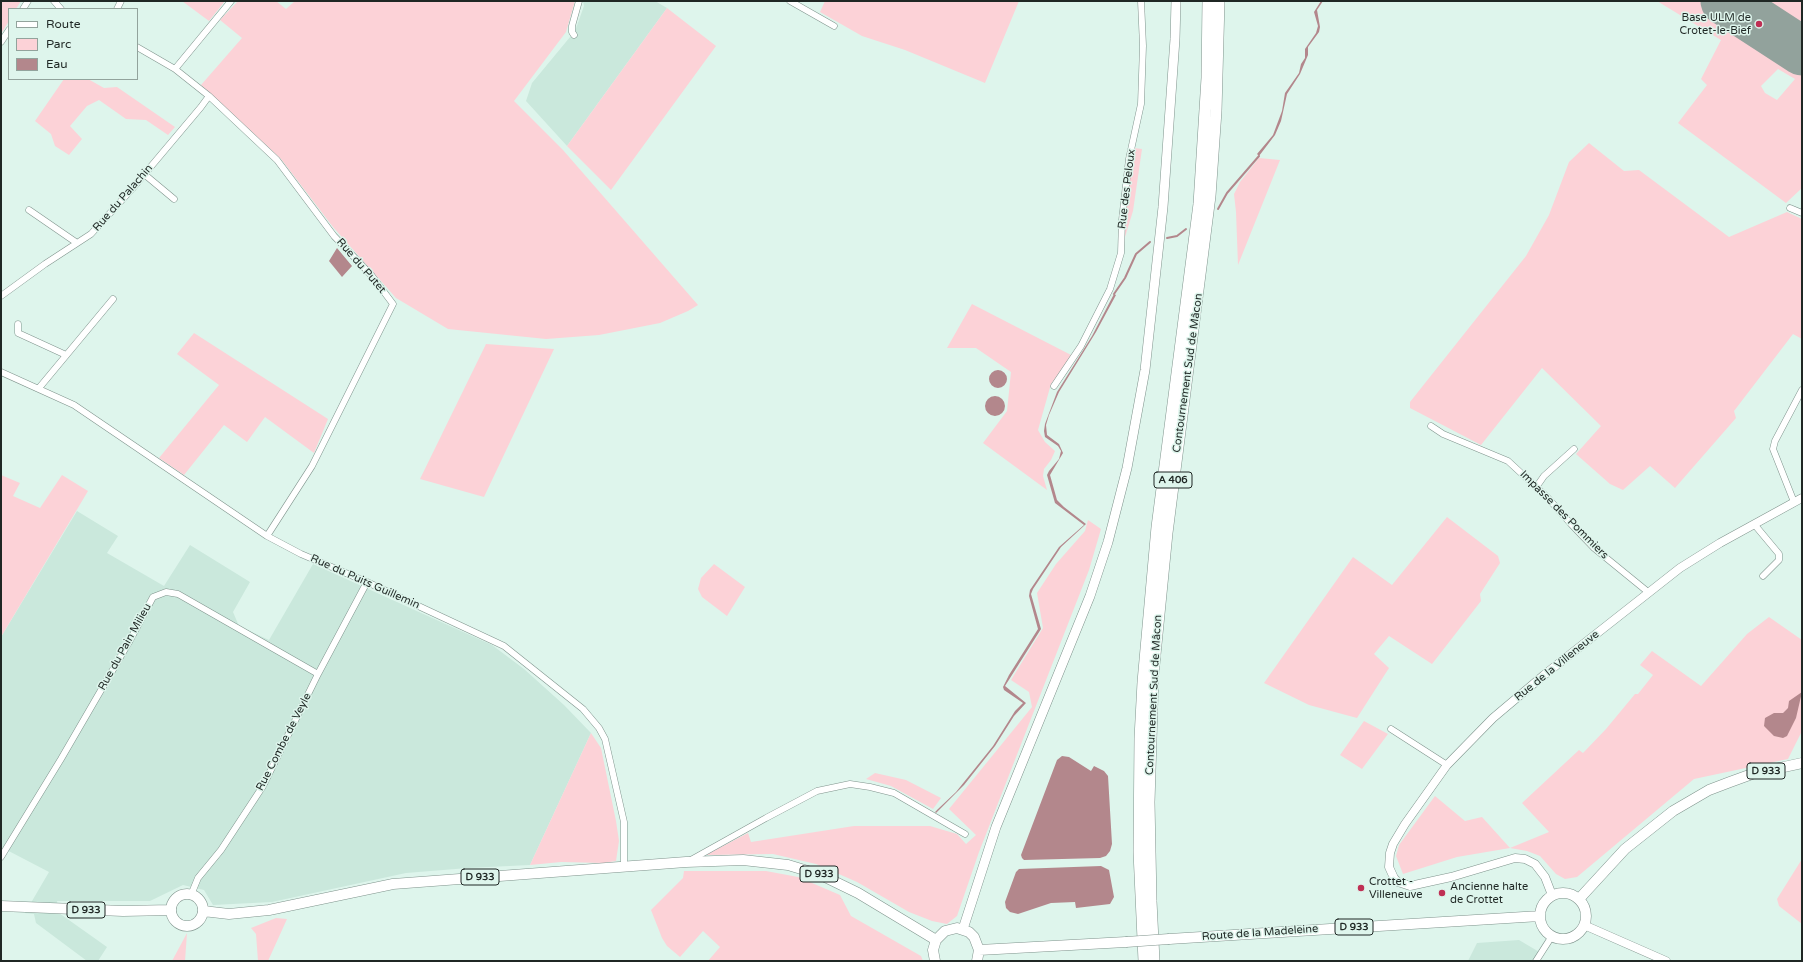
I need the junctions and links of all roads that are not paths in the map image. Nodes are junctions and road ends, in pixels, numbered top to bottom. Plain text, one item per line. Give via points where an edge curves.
1 (232, 1) edge
2 (579, 1) edge
3 (790, 1) edge
4 (1141, 1) edge
5 (1176, 1) edge
6 (1208, 1) edge
7 (1219, 1) edge
8 (834, 26) dead end
9 (8, 32) edge
10 (574, 35) dead end
11 (1, 42) edge
12 (138, 48) edge
13 (175, 69) junction
14 (209, 96) junction
15 (144, 174) junction
16 (174, 199) dead end
17 (1790, 208) dead end
18 (30, 210) dead end
19 (1802, 213) edge
20 (77, 242) junction
21 (1, 296) edge
22 (113, 299) dead end
23 (18, 324) dead end
24 (66, 355) junction
25 (1, 372) edge
26 (1054, 386) dead end
27 (39, 388) junction
28 (1802, 390) edge
29 (1431, 426) dead end
30 (1574, 449) dead end
31 (1537, 486) junction
32 (1802, 498) edge
33 (1794, 502) junction
34 (1754, 524) junction
35 (267, 536) junction
36 (1763, 576) dead end
37 (367, 582) junction
38 (1648, 592) junction
39 (318, 674) junction
40 (1391, 729) dead end
41 (1802, 762) edge
42 (1447, 765) junction
43 (965, 834) dead end
44 (1, 857) edge
45 (686, 862) junction
46 (624, 868) junction
47 (191, 895) junction
48 (1552, 895) junction
49 (1579, 899) junction
50 (1, 906) edge
51 (171, 910) junction
52 (203, 911) junction
53 (1540, 916) junction
54 (1584, 925) junction
55 (963, 929) junction
56 (1552, 936) junction
57 (936, 940) junction
58 (979, 950) junction
59 (935, 961) edge
60 (977, 961) edge
61 (1144, 961) edge
62 (1154, 961) edge
63 (1536, 961) edge
64 (1666, 961) edge

1 - 13 street
2 - 10 street via 572,26
3 - 8 street
4 - 26 street, Rue des Peloux via 1141,104 1129,159 1121,253 1110,289 1081,346
5 - 55 main road via 1164,207 1145,370 1127,468 1108,542 1090,596 996,827
6 - 61 highway, Contournement Sud de Mâcon / A 406 via 1207,78 1199,204 1157,527 1143,682 1139,852
7 - 62 highway, Contournement Sud de Mâcon / A 406 via 1216,111 1210,196 1167,526 1153,674 1149,802
9 - 11 street
12 - 13 street, Rue du Putet
13 - 14 street, Rue du Putet
14 - 15 street, Rue du Palachin
14 - 35 street, Rue du Putet via 277,160 334,236 372,276 393,304 312,466
15 - 16 street
15 - 20 street, Rue du Palachin via 91,234
17 - 19 street
18 - 20 street
20 - 21 street, Rue du Palachin
22 - 24 street
23 - 24 street via 18,333
24 - 27 street
25 - 27 street, Rue du Puits Guillemin
27 - 35 street, Rue du Puits Guillemin via 74,405
28 - 33 street via 1773,449
29 - 31 street, Impasse des Pommiers via 1443,434 1508,461
30 - 31 street via 1544,476
31 - 38 street, Impasse des Pommiers via 1594,548
32 - 33 street, Rue de la Villeneuve
33 - 34 street, Rue de la Villeneuve
34 - 36 street via 1779,554 1779,560
34 - 38 street, Rue de la Villeneuve via 1720,542
35 - 37 street, Rue du Puits Guillemin via 301,554
37 - 39 street, Rue Combe de Veyle
37 - 46 street, Rue du Puits Guillemin via 495,641 583,709 605,739 624,822
38 - 42 street, Rue de la Villeneuve via 1494,718
39 - 44 street, Rue du Pain Milieu via 178,594 166,592 153,597 65,752
39 - 47 street, Rue Combe de Veyle via 263,786 221,850 198,878
40 - 42 street
41 - 49 main road, D 933 via 1752,774 1709,790 1688,802 1625,849
42 - 48 street, Rue de la Villeneuve via 1393,844 1388,867 1394,878 1410,886 1452,877 1514,858 1525,859 1535,864 1545,877
43 - 45 street via 894,794 850,784 817,791
45 - 46 main road, D 933
45 - 57 main road, D 933 via 744,860 801,868 858,893
46 - 52 main road, D 933 via 393,884 269,910 229,914
47 - 51 main road via 180,896
47 - 52 main road via 200,901
48 - 49 main road via 1566,893
48 - 53 main road via 1543,904
49 - 54 main road via 1586,911
50 - 51 main road, D 933 via 123,911
51 - 52 main road via 174,920 184,926 199,921
53 - 56 main road via 1544,928
53 - 58 main road, Route de la Madeleine / D 933, bridge
54 - 56 main road via 1574,936
54 - 64 street
55 - 57 main road via 945,931
55 - 58 main road via 974,937
56 - 63 street
57 - 59 main road via 933,950
58 - 60 main road

